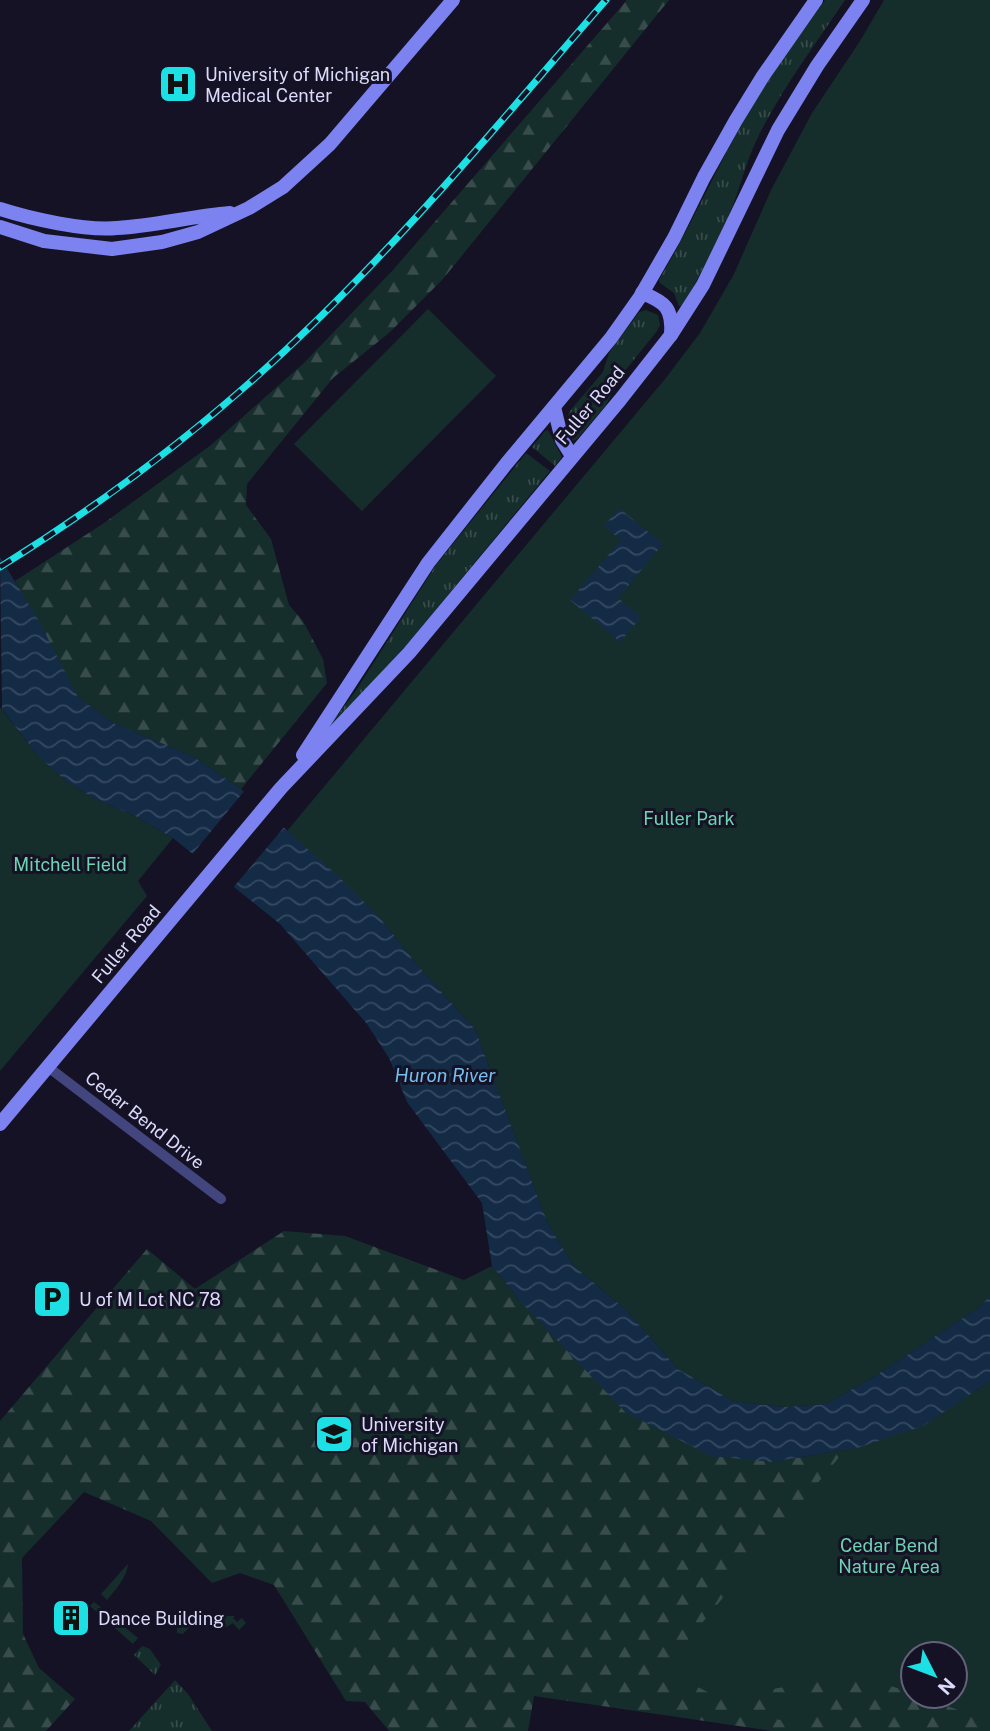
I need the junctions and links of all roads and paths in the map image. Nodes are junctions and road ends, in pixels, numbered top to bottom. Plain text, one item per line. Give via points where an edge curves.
1 (453, 0) edge
2 (816, 0) edge
3 (863, 0) edge
4 (0, 209) edge
5 (239, 213) junction
6 (0, 227) edge
7 (642, 293) junction
8 (671, 335) junction
9 (554, 407) junction
10 (572, 456) junction
11 (281, 788) junction
12 (48, 1067) junction
13 (0, 1124) edge
14 (221, 1199) dead end

1 - 5 main road via 306,168
2 - 7 main road, Fuller Road via 736,120
3 - 8 main road, Fuller Road via 778,130 703,285
4 - 5 main road via 115,229
5 - 6 main road via 198,232 112,249 44,241
7 - 8 main road via 660,300 668,310
7 - 9 main road, Fuller Road
8 - 10 main road, Fuller Road
9 - 10 main road via 562,440
9 - 11 main road, Fuller Road via 428,563
10 - 11 main road, Fuller Road via 409,653
11 - 12 main road, Fuller Road
12 - 13 main road, Fuller Road
12 - 14 street, Cedar Bend Drive

